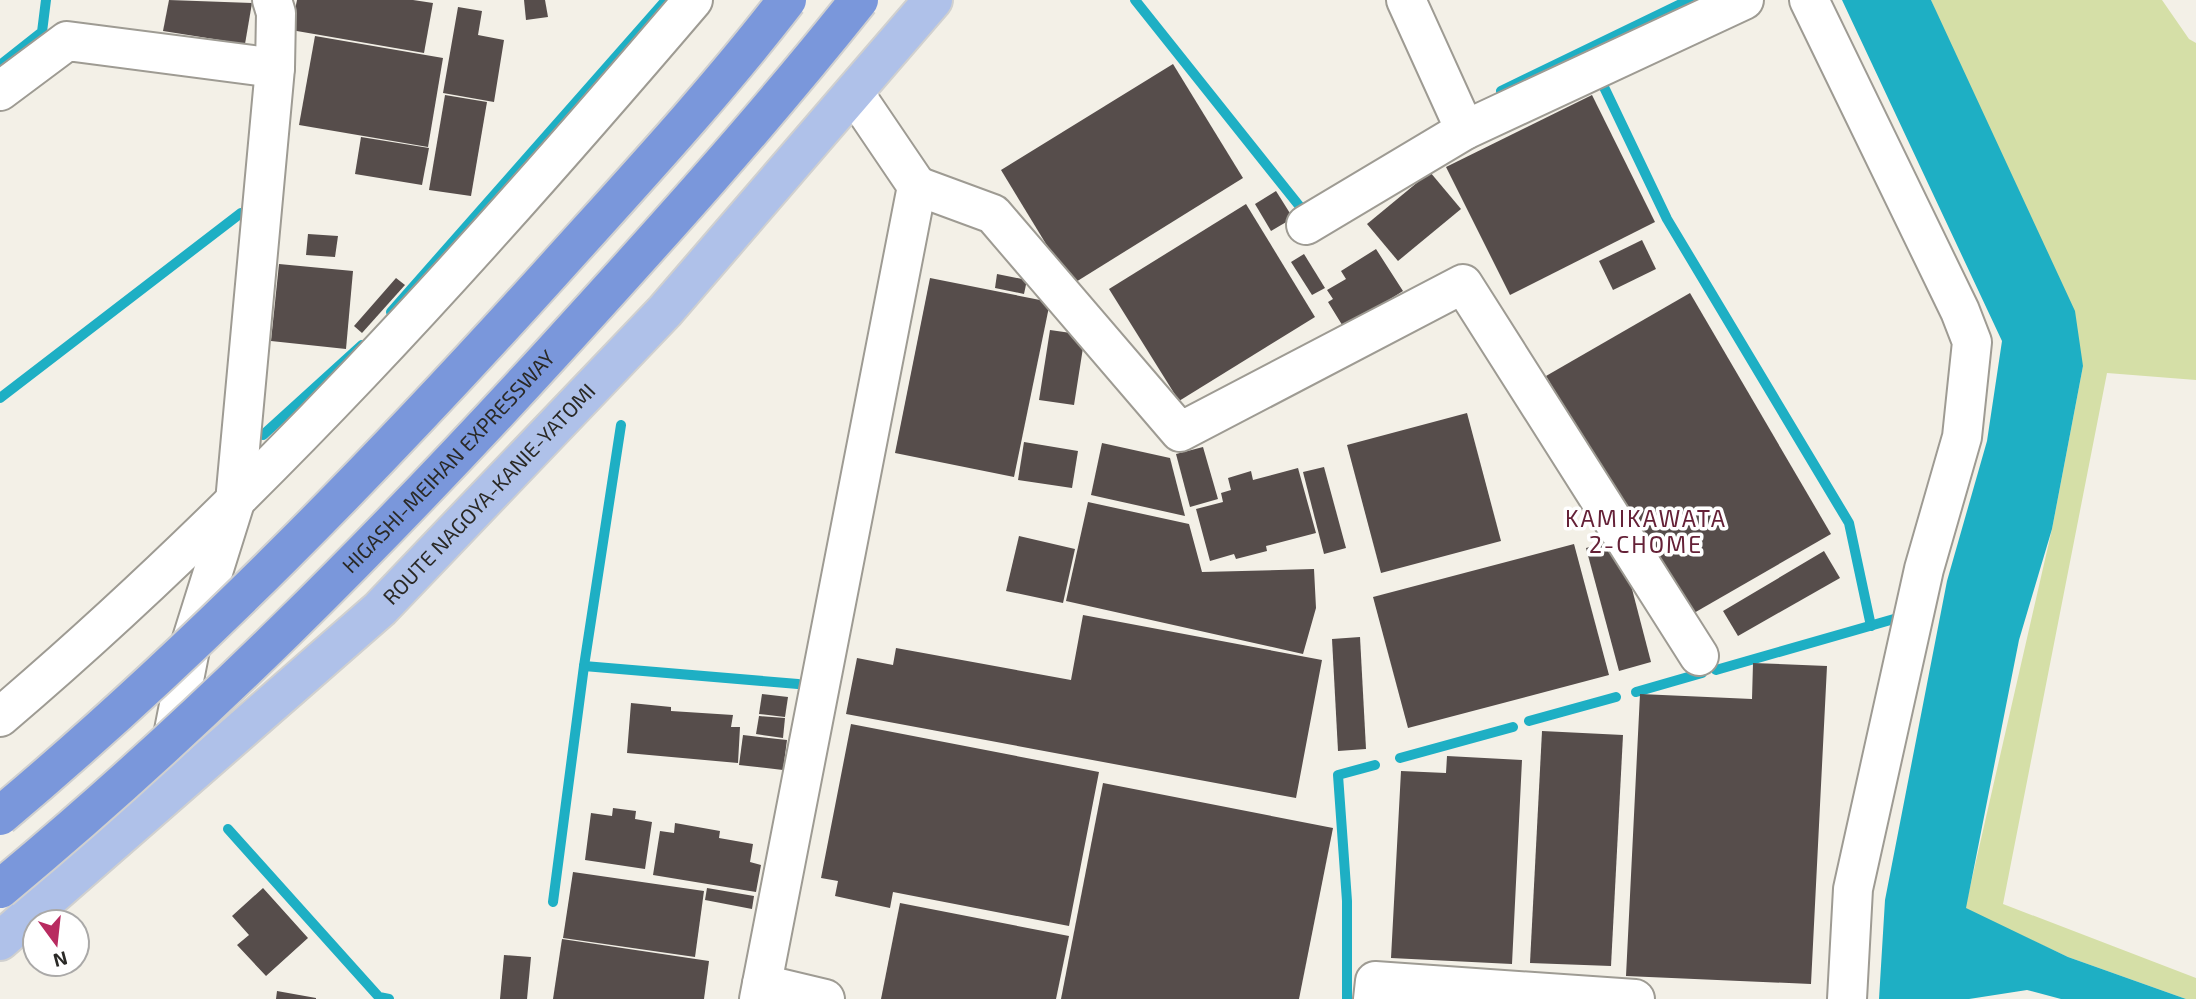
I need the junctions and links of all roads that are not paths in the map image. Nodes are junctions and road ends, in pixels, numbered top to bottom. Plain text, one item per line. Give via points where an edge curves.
1 (271, 0) edge
2 (693, 0) edge
3 (787, 0) edge
4 (859, 0) edge
5 (933, 0) edge
6 (1406, 0) edge
7 (1744, 0) edge
8 (1809, 0) edge
9 (275, 68) junction
10 (0, 91) edge
11 (854, 93) junction
12 (1465, 130) junction
13 (918, 186) junction
14 (1306, 225) dead end
15 (236, 502) junction
16 (1699, 656) dead end
17 (0, 717) edge
18 (159, 805) junction
19 (0, 816) edge
20 (0, 889) edge
21 (0, 941) edge
22 (761, 991) edge
23 (825, 999) edge
24 (1373, 999) edge
25 (1635, 999) edge
26 (1847, 999) edge

1 - 9 street
2 - 15 street via 402,332
3 - 19 highway, bridge via 634,180 480,351 335,502 166,667
4 - 20 highway, HIGASHI-MEIHAN EXPRESSWAY, bridge via 677,216 355,563 199,713
5 - 11 main road, ROUTE NAGOYA-KANIE-YATOMI
6 - 12 street
7 - 12 street
8 - 26 street via 1972,342 1962,437 1924,569 1853,889
9 - 10 street via 67,41
9 - 15 street
11 - 13 street
11 - 18 main road, ROUTE NAGOYA-KANIE-YATOMI via 664,311 380,609
12 - 14 street
13 - 16 street via 993,214 1180,432 1463,284
13 - 22 street
15 - 17 street
15 - 18 street via 192,639
18 - 21 main road, ROUTE NAGOYA-KANIE-YATOMI
22 - 23 street
24 - 25 street via 1375,981

